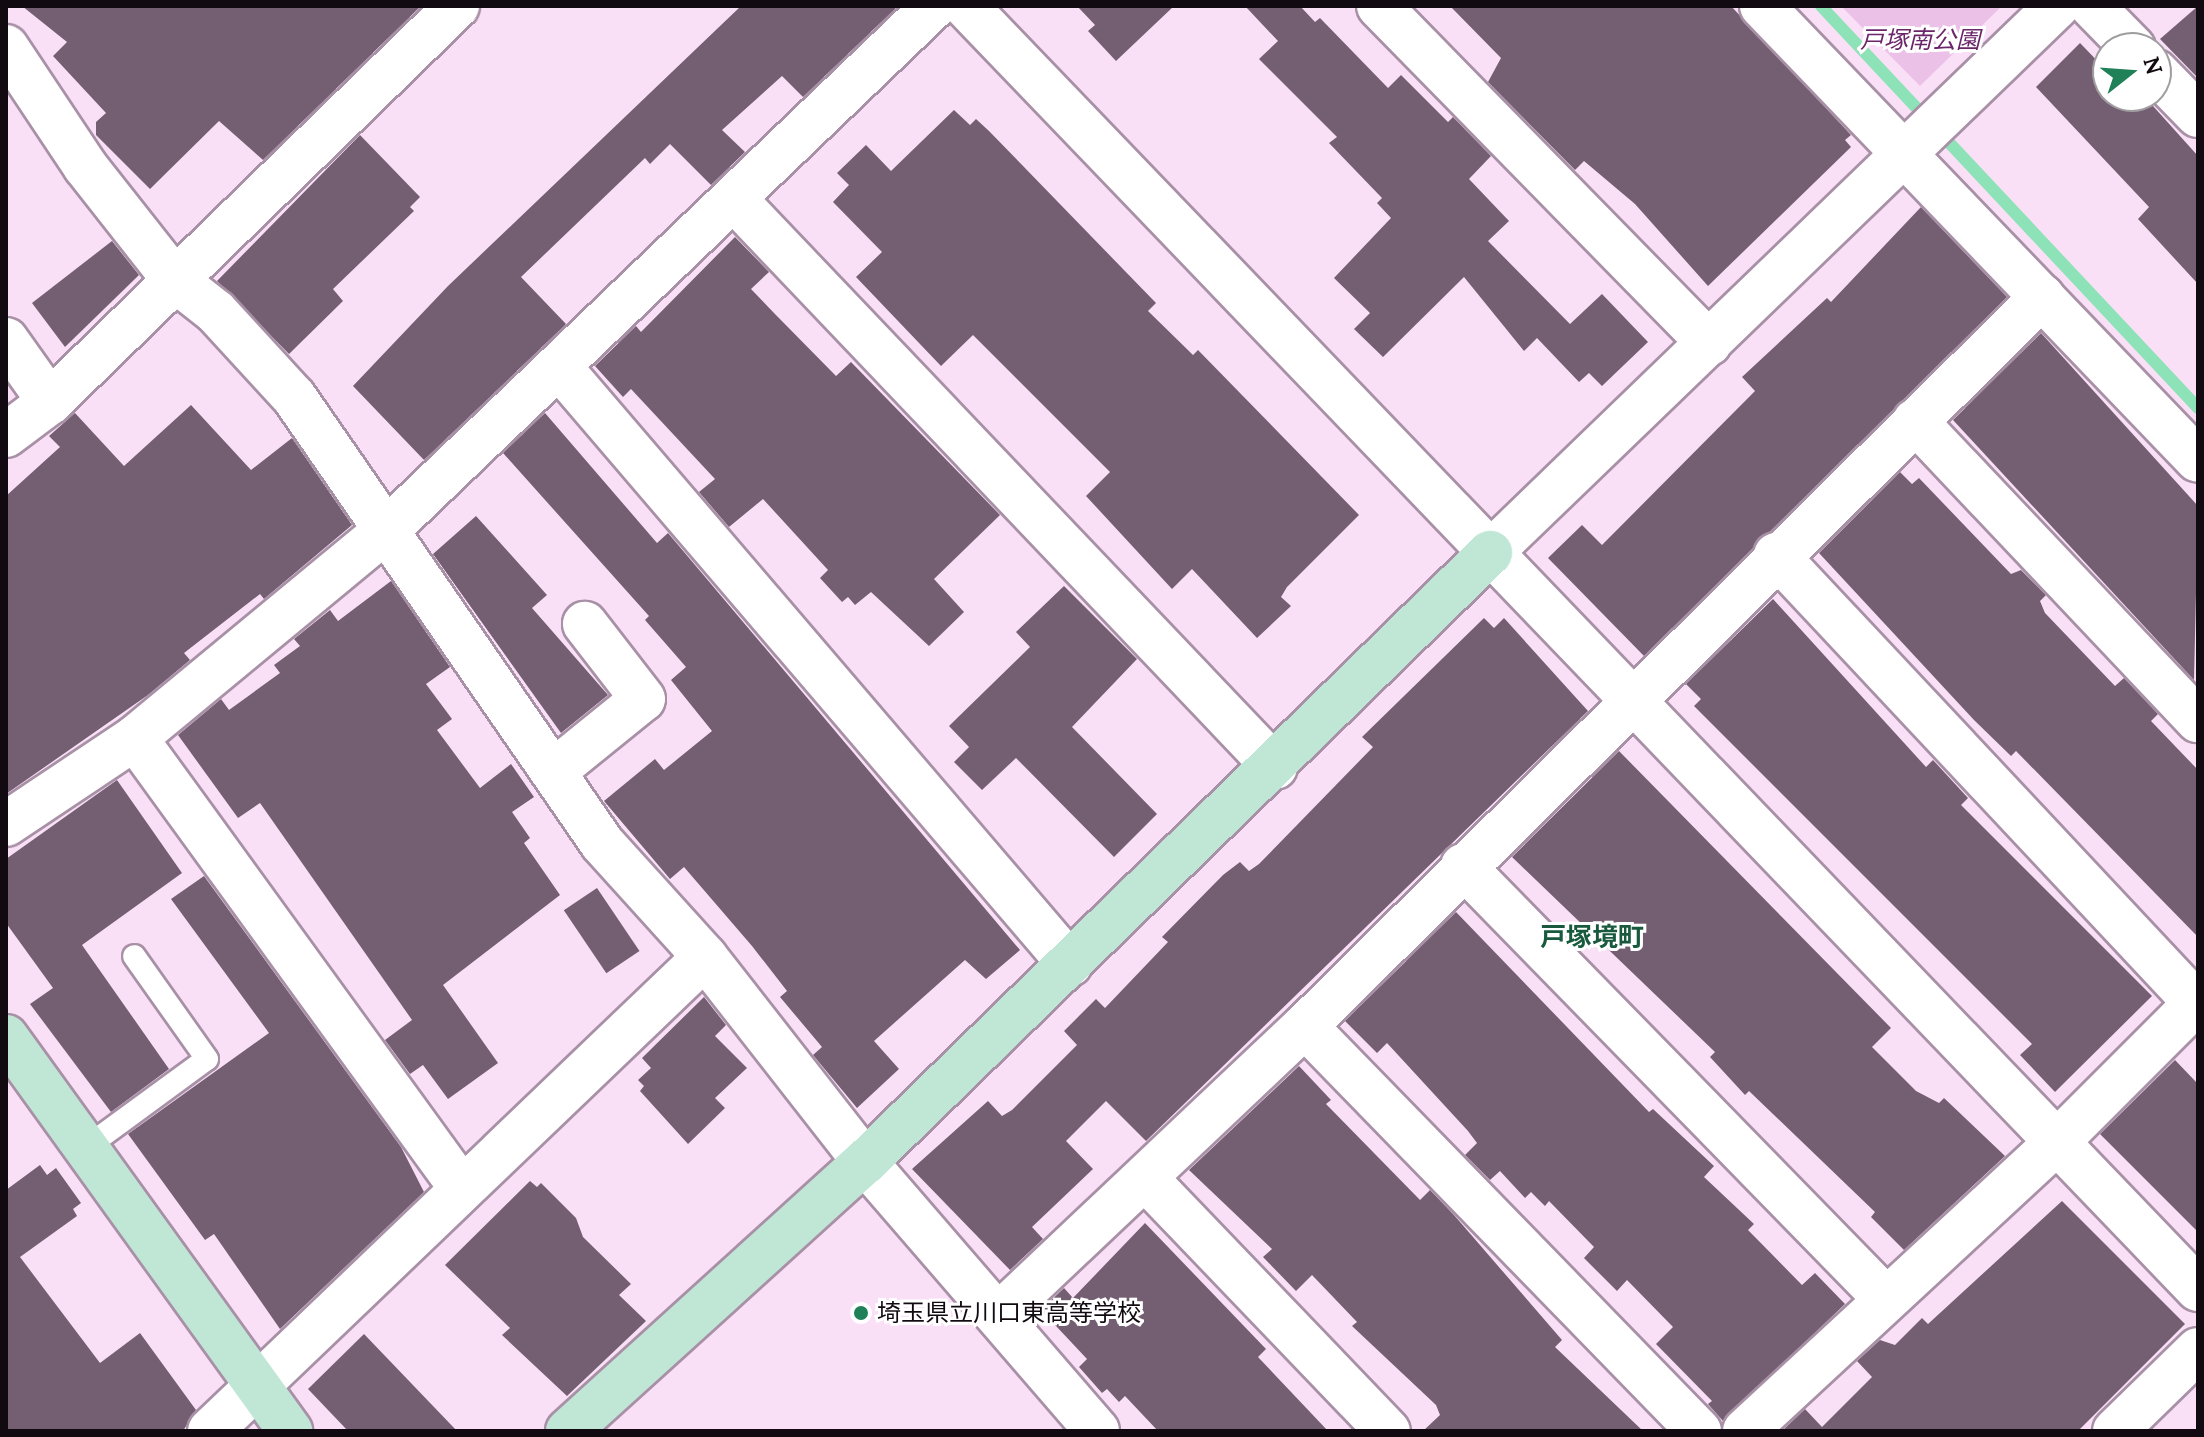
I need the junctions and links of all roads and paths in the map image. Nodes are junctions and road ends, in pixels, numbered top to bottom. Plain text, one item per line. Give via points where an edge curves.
1 (457, 6) edge
2 (934, 6) edge
3 (966, 6) edge
4 (1379, 6) edge
5 (1762, 6) edge
6 (2057, 6) edge
7 (2092, 6) edge
8 (2117, 32) edge
9 (6, 47) edge
10 (2172, 88) edge
11 (2198, 115) edge
12 (1904, 154) junction
13 (735, 200) junction
14 (174, 279) junction
15 (2042, 297) junction
16 (6, 340) edge
17 (1709, 343) junction
18 (561, 369) junction
19 (50, 402) junction
20 (1915, 421) junction
21 (6, 435) edge
22 (2198, 460) edge
23 (390, 527) junction
24 (1490, 553) junction
25 (1776, 555) junction
26 (585, 624) dead end
27 (1634, 700) junction
28 (2198, 720) edge
29 (135, 738) junction
30 (1275, 767) junction
31 (554, 771) junction
32 (6, 824) edge
33 (1463, 866) junction
34 (134, 956) dead end
35 (705, 957) junction
36 (1070, 964) junction
37 (2197, 1002) edge
38 (1305, 1026) junction
39 (6, 1037) edge
40 (2056, 1143) junction
41 (88, 1146) junction
42 (865, 1162) junction
43 (1147, 1180) junction
44 (460, 1186) junction
45 (2198, 1289) edge
46 (1885, 1298) junction
47 (1000, 1314) junction
48 (2198, 1350) edge
49 (258, 1386) junction
50 (210, 1431) edge
51 (290, 1431) edge
52 (568, 1431) edge
53 (1097, 1431) edge
54 (1388, 1431) edge
55 (1699, 1431) edge
56 (1745, 1431) edge
57 (2115, 1431) edge

1 - 14 street
2 - 13 street
3 - 24 street
4 - 17 street
5 - 12 street
6 - 12 street
7 - 8 street
9 - 14 street via 85,166
10 - 11 street
12 - 15 street
12 - 17 street
13 - 18 street
13 - 30 street
14 - 19 street
14 - 23 street via 216,312 294,397
15 - 20 street
15 - 22 street
16 - 19 street
17 - 24 street
18 - 23 street
18 - 36 street
19 - 21 street
20 - 25 street
20 - 28 street
23 - 29 street
23 - 31 street
24 - 27 street
24 - 30 street
25 - 27 street
25 - 37 street
26 - 31 street via 643,699
27 - 33 street
27 - 40 street
29 - 32 street
29 - 44 street
30 - 36 street
31 - 35 street via 602,843
33 - 38 street
33 - 46 street
34 - 41 lane via 207,1059
35 - 42 street
35 - 44 street
36 - 42 street
37 - 40 street
38 - 43 street
38 - 55 street
39 - 41 street
40 - 45 street
40 - 46 street
41 - 49 street
42 - 47 street
42 - 52 street
43 - 47 street
43 - 54 street
44 - 49 street
46 - 56 street
47 - 53 street
48 - 57 street
49 - 50 street
49 - 51 street

